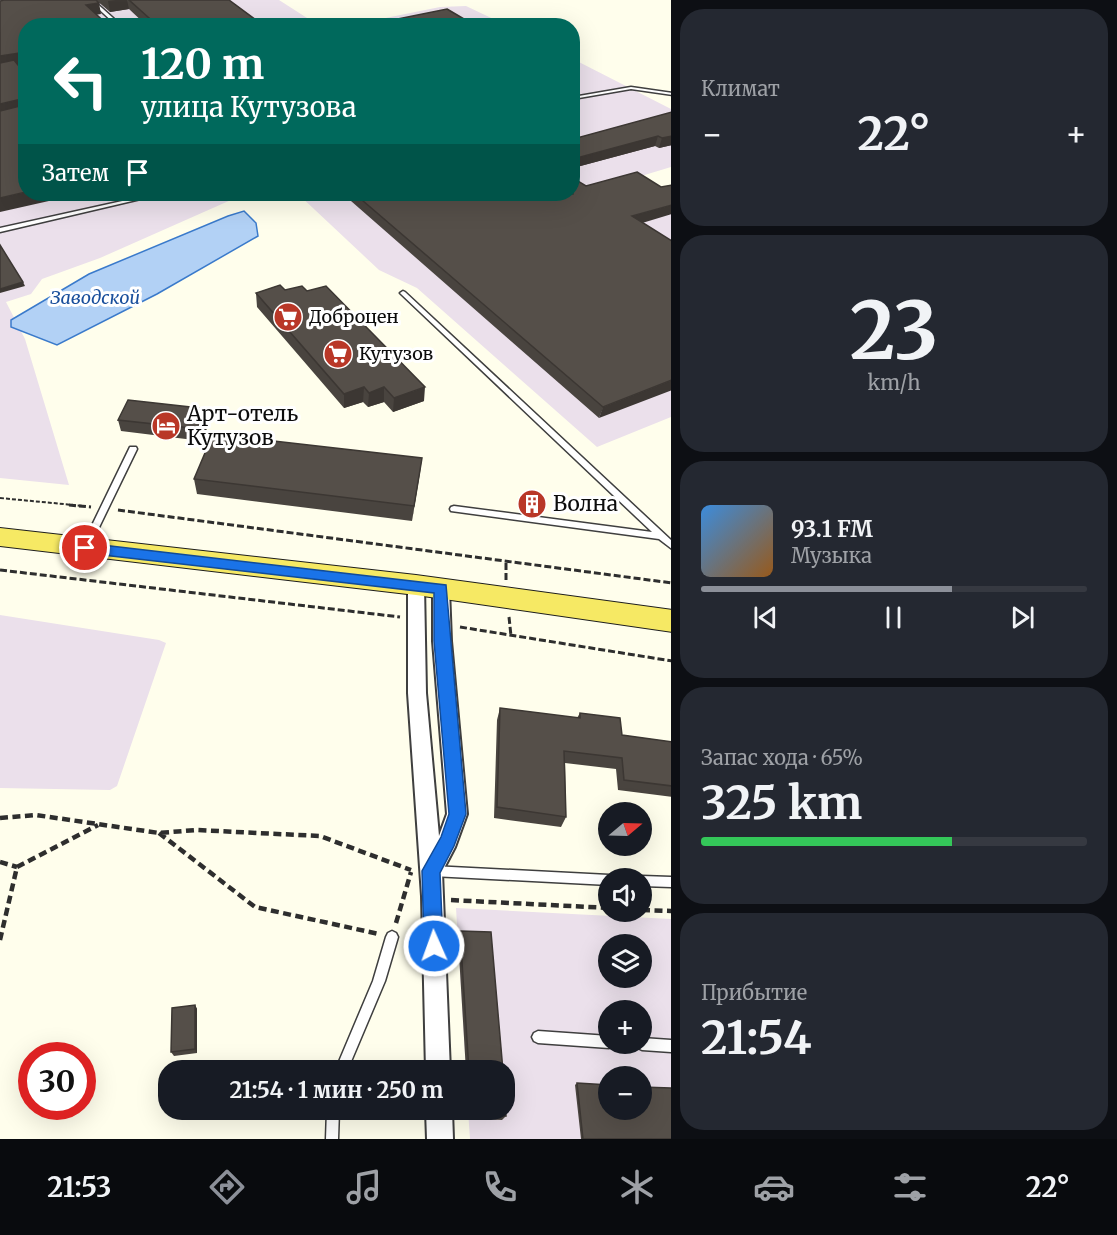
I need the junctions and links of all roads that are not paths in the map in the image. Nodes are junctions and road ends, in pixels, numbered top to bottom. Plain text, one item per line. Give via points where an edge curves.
1 (91, 0) edge
2 (111, 18) edge
3 (18, 68) edge
4 (0, 71) edge
5 (671, 94) edge
6 (580, 97) edge
7 (128, 201) edge
8 (0, 230) edge
9 (403, 293) dead end
10 (133, 449) dead end
11 (454, 509) dead end
12 (661, 536) junction
13 (0, 537) edge
14 (671, 545) edge
15 (85, 548) junction
16 (416, 585) junction
17 (441, 589) junction
18 (671, 621) edge
19 (421, 871) junction
20 (598, 879) edge
21 (652, 881) edge
22 (671, 882) edge
23 (392, 937) road end
24 (538, 1037) dead end
25 (598, 1041) edge
26 (652, 1045) edge
27 (671, 1046) edge
28 (346, 1060) edge
29 (437, 1060) edge
30 (333, 1120) edge
31 (439, 1120) edge
32 (332, 1139) edge
33 (440, 1139) edge

1 - 2 lane
3 - 4 lane
5 - 6 lane via 631,88
7 - 8 lane
9 - 12 lane
10 - 15 lane
11 - 12 lane
12 - 14 lane
13 - 15 main road
15 - 16 main road
16 - 17 main road
16 - 19 street via 414,619 423,791
17 - 18 main road
17 - 19 street via 457,814 448,840
19 - 20 lane
19 - 29 street
21 - 22 lane
23 - 28 lane via 379,981
24 - 25 lane
26 - 27 lane
30 - 32 lane
31 - 33 street

